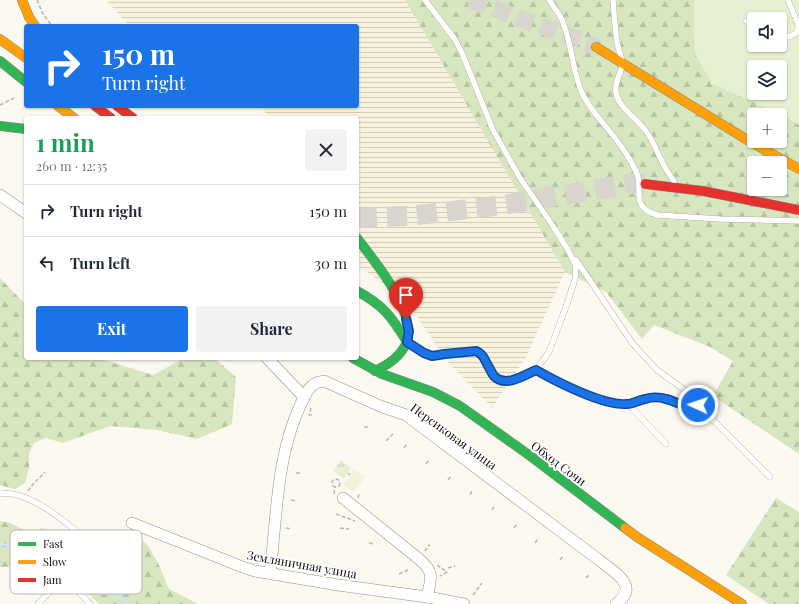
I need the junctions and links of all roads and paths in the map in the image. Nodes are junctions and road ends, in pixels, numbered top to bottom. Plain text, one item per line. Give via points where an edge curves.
1 (22, 0) edge
2 (37, 0) edge
3 (425, 0) edge
4 (549, 0) edge
5 (613, 0) edge
6 (788, 0) edge
7 (34, 24) edge
8 (50, 24) edge
9 (798, 32) edge
10 (787, 37) edge
11 (0, 39) edge
12 (596, 47) tunnel mouth
13 (0, 49) edge
14 (24, 57) edge
15 (0, 61) edge
16 (622, 64) junction
17 (24, 67) edge
18 (0, 69) edge
19 (24, 81) edge
20 (24, 82) edge
21 (14, 98) dead end
22 (0, 105) edge
23 (61, 108) edge
24 (98, 108) edge
25 (120, 108) edge
26 (71, 116) edge
27 (108, 116) edge
28 (130, 116) edge
29 (0, 126) edge
30 (24, 129) edge
31 (799, 168) edge
32 (665, 169) junction
33 (660, 180) junction
34 (645, 184) tunnel mouth
35 (680, 187) junction
36 (0, 195) edge
37 (799, 210) edge
38 (24, 212) edge
39 (799, 221) edge
40 (359, 241) edge
41 (568, 250) junction
42 (359, 292) edge
43 (407, 342) junction
44 (269, 360) edge
45 (356, 360) edge
46 (536, 370) junction
47 (375, 371) junction
48 (304, 397) junction
49 (628, 404) junction
50 (698, 405) junction
51 (309, 415) dead end
52 (313, 415) dead end
53 (370, 425) dead end
54 (364, 427) dead end
55 (394, 434) dead end
56 (386, 441) dead end
57 (407, 444) dead end
58 (666, 444) dead end
59 (404, 448) dead end
60 (429, 460) dead end
61 (426, 464) dead end
62 (45, 472) dead end
63 (296, 473) dead end
64 (301, 473) dead end
65 (348, 473) dead end
66 (350, 475) dead end
67 (339, 476) dead end
68 (451, 476) dead end
69 (770, 477) dead end
70 (337, 479) junction
71 (448, 480) dead end
72 (472, 491) dead end
73 (0, 494) edge
74 (470, 495) dead end
75 (25, 496) junction
76 (343, 498) dead end
77 (291, 500) dead end
78 (296, 501) dead end
79 (494, 507) dead end
80 (492, 510) dead end
81 (132, 523) dead end
82 (518, 524) dead end
83 (286, 528) dead end
84 (340, 528) dead end
85 (514, 528) dead end
86 (291, 529) dead end
87 (349, 529) dead end
88 (76, 530) edge
89 (538, 539) dead end
90 (369, 543) dead end
91 (534, 543) dead end
92 (374, 544) dead end
93 (430, 546) dead end
94 (425, 551) dead end
95 (563, 556) dead end
96 (560, 560) dead end
97 (455, 566) dead end
98 (448, 568) dead end
99 (408, 570) dead end
100 (270, 573) junction
101 (399, 574) dead end
102 (589, 575) dead end
103 (586, 578) dead end
104 (482, 583) dead end
105 (47, 594) edge
106 (81, 594) edge
107 (473, 595) dead end
108 (427, 597) junction
109 (38, 604) edge
110 (90, 604) edge
111 (464, 604) edge
112 (616, 604) edge
113 (742, 604) edge

1 - 7 main road
2 - 8 path
3 - 41 lane via 454,38 493,130 520,178
4 - 39 lane via 565,28 583,96 637,173 640,205 644,209 657,215
5 - 16 lane via 617,43
6 - 9 lane via 798,24
9 - 10 lane
11 - 14 main road
12 - 16 main road
13 - 17 main road
15 - 19 main road
16 - 31 main road via 749,141
16 - 32 lane via 616,83 616,94 627,112 646,130
18 - 20 main road
21 - 22 path
23 - 26 main road
24 - 27 main road
25 - 28 main road
29 - 30 main road
32 - 33 lane
32 - 35 lane
33 - 34 main road
33 - 35 main road
35 - 37 main road
36 - 38 street
40 - 43 main road via 386,277 398,300 409,327
41 - 46 lane via 576,266 575,279 549,352
41 - 50 lane via 633,344 657,370 696,398
42 - 43 main road via 389,314
43 - 46 lane via 432,356 479,352 494,376 500,380 516,379
43 - 47 main road via 395,360
44 - 48 street
45 - 47 main road, Обход Сочи
46 - 49 lane via 564,386 600,399
47 - 113 main road, Обход Сочи via 432,392 460,406 637,537
48 - 100 street, Персиковая улица via 287,442
48 - 112 street, Персиковая улица via 312,385 324,382 406,415 620,577 625,583 626,594
49 - 50 lane via 647,398 666,398 691,407
49 - 58 lane
50 - 69 lane
51 - 52 path
53 - 54 path
55 - 56 path
57 - 59 path
60 - 61 path
62 - 75 path via 33,482
63 - 64 path
65 - 66 path
67 - 70 path
68 - 71 path
70 - 70 path via 340,484 335,486 332,481
72 - 74 path
73 - 75 lane via 13,493
75 - 88 lane
76 - 108 street via 429,568 431,578
77 - 78 path
79 - 80 path
81 - 100 street, Земляничная улица via 244,568
82 - 85 path
83 - 86 path
84 - 87 path
89 - 91 path
90 - 92 path
93 - 94 path
95 - 96 path
97 - 98 path
99 - 101 path
100 - 108 street, Земляничная улица
102 - 103 path
104 - 107 path
105 - 109 lane
106 - 110 lane
108 - 111 street, Земляничная улица

